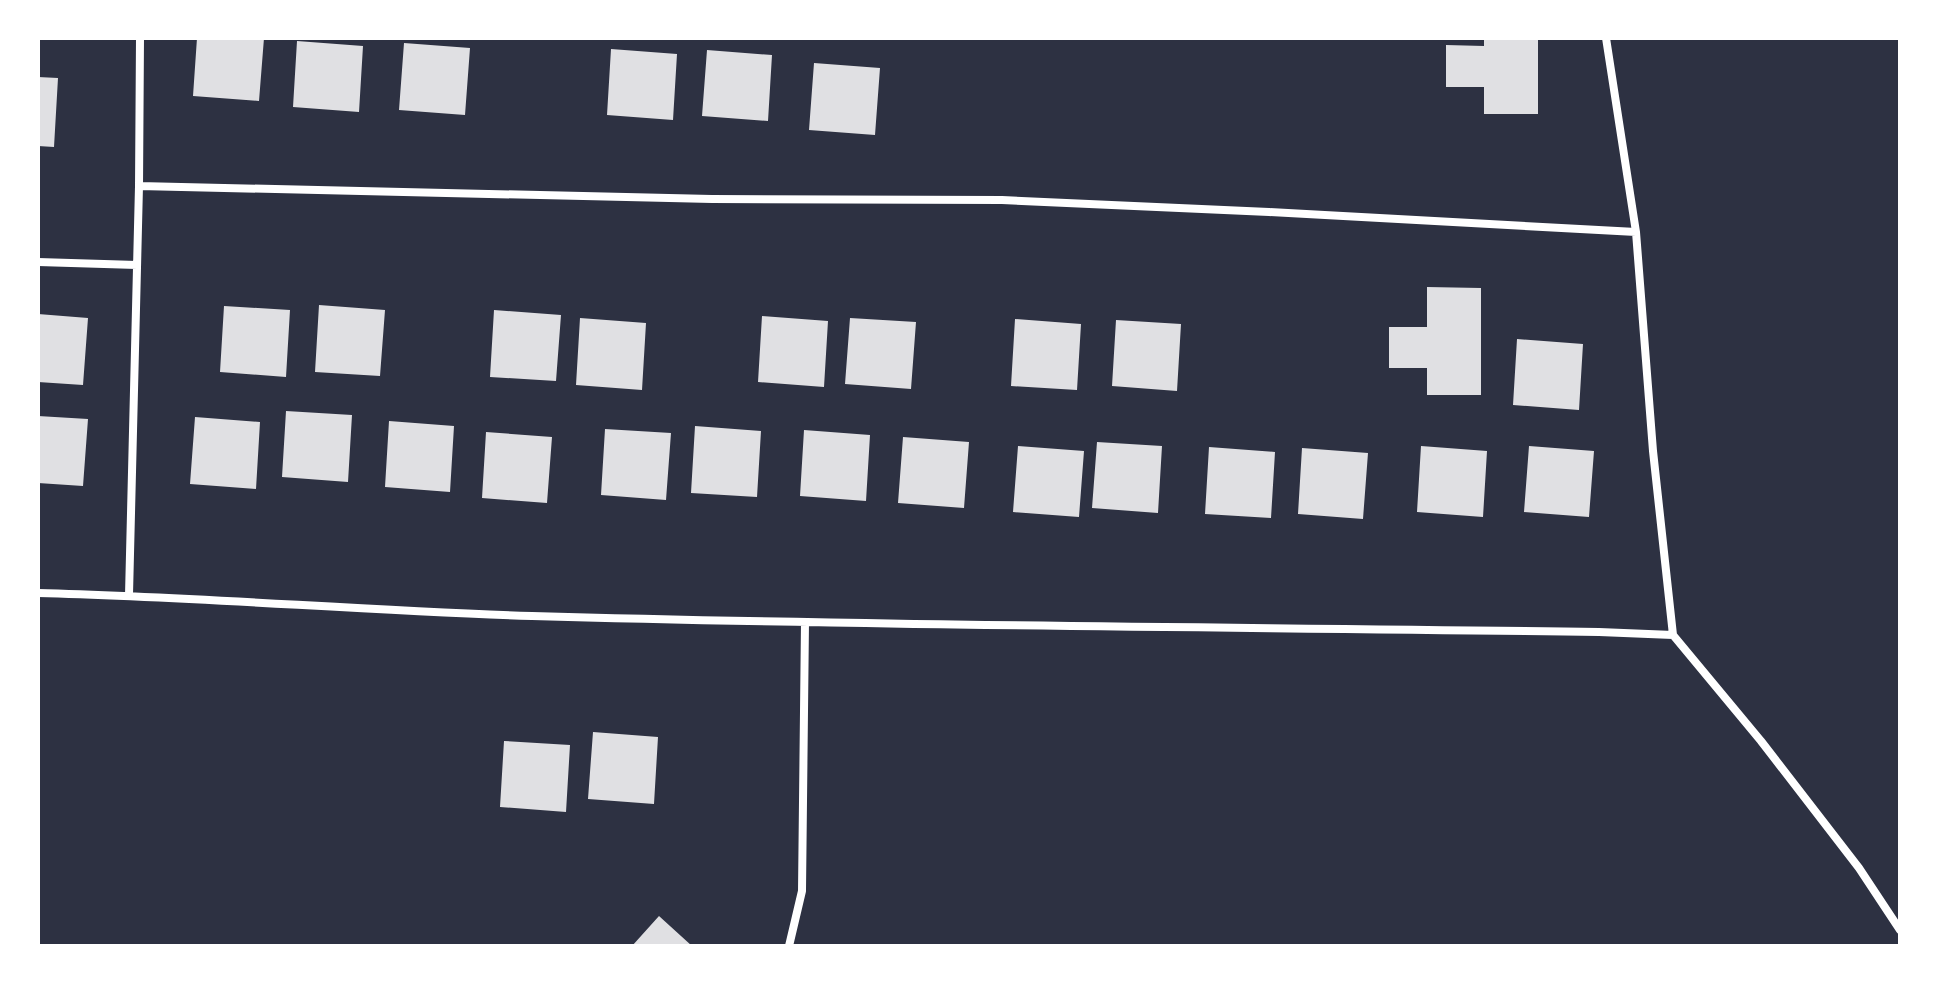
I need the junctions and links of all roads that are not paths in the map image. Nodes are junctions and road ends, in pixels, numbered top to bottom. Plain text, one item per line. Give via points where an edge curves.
1 (140, 38) edge
2 (1606, 38) edge
3 (139, 186) junction
4 (1636, 232) junction
5 (38, 262) edge
6 (137, 265) junction
7 (38, 593) edge
8 (129, 595) junction
9 (805, 622) junction
10 (1673, 635) junction
11 (1900, 930) edge
12 (789, 946) edge

1 - 3 street
2 - 4 street
3 - 4 street via 1002,200
3 - 6 street
4 - 10 street
5 - 6 street
6 - 8 street
7 - 8 street
8 - 9 street via 528,616
9 - 10 street
9 - 12 street via 802,891
10 - 11 street via 1859,868

